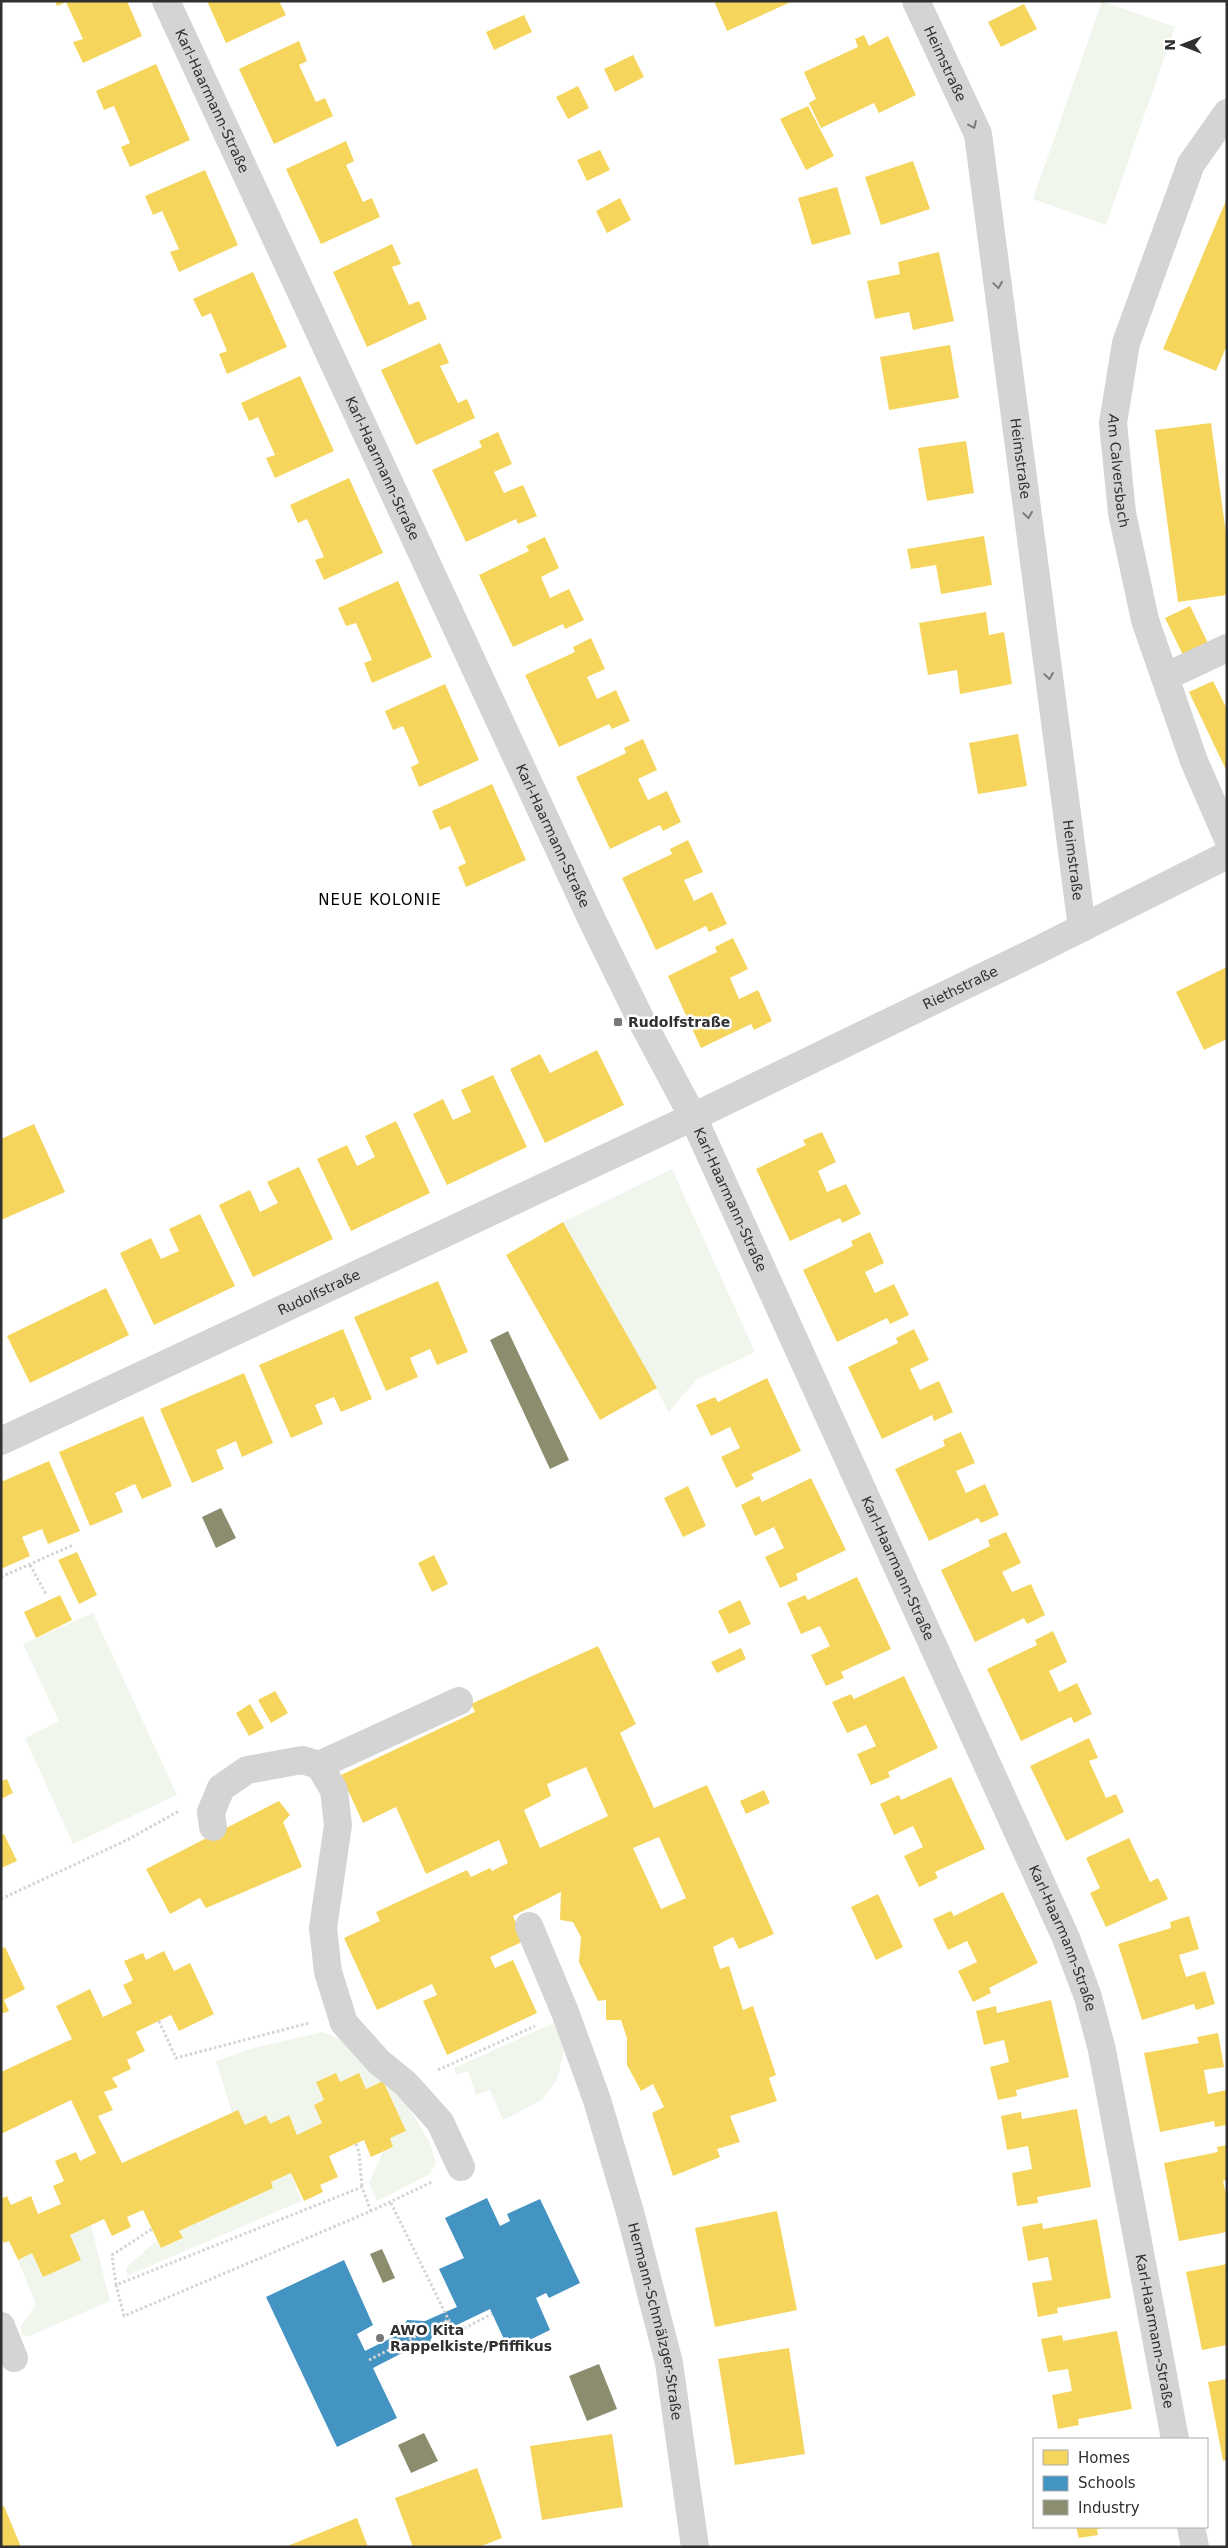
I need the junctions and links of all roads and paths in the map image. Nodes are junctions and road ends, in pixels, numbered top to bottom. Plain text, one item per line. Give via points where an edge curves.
1 (166, 1) edge
2 (916, 1) edge
3 (1227, 114) edge
4 (1227, 648) edge
5 (1165, 677) junction
6 (1227, 837) edge
7 (1227, 855) edge
8 (1082, 928) junction
9 (693, 1117) junction
10 (1, 1441) edge
11 (73, 1545) dead end
12 (30, 1565) junction
13 (1, 1577) edge
14 (46, 1594) dead end
15 (460, 1701) dead end
16 (319, 1765) junction
17 (221, 1788) junction
18 (213, 1827) dead end
19 (1, 1899) edge
20 (529, 1926) dead end
21 (565, 2012) junction
22 (341, 2014) junction
23 (160, 2021) dead end
24 (406, 2084) junction
25 (356, 2144) dead end
26 (461, 2167) joint
27 (362, 2187) junction
28 (391, 2202) junction
29 (371, 2211) junction
30 (152, 2229) dead end
31 (116, 2285) junction
32 (492, 2314) dead end
33 (450, 2319) junction
34 (1, 2326) edge
35 (14, 2358) dead end
36 (369, 2360) dead end
37 (1174, 2438) edge
38 (1191, 2528) edge
39 (695, 2547) edge
40 (1195, 2547) edge

1 - 9 street, Karl-Haarmann-Straße via 592,920
2 -> 8 street, Heimstraße via 978,134
3 - 5 street, Am Calversbach via 1191,164 1126,343 1113,424 1122,513 1145,620
4 - 5 street
5 - 6 street, Am Calversbach via 1194,761
7 - 8 street, Riethstraße
8 - 9 street, Riethstraße
9 - 10 street, Rudolfstraße
9 - 37 street, Karl-Haarmann-Straße via 1066,1938 1088,1997 1102,2050
11 - 12 path
12 - 13 path
12 - 14 path
15 - 16 street
16 - 17 street via 302,1760 247,1770
16 - 22 street via 334,1790 338,1825 323,1928 328,1972
17 - 18 street via 211,1812
17 - 19 path via 127,1840
20 - 21 street, Hermann-Schmälzger-Straße
21 - 24 path
21 - 39 street, Hermann-Schmälzger-Straße via 597,2100 669,2363
22 - 23 path via 176,2058
22 - 24 street via 344,2023 367,2049
24 - 26 street via 440,2122
25 - 27 path
26 - 28 path
27 - 29 path
27 - 31 path
28 - 29 path
28 - 33 path
29 - 31 path via 124,2316
30 - 31 path via 112,2255
32 - 33 path via 455,2333
33 - 36 path
34 - 35 street
38 - 40 street

